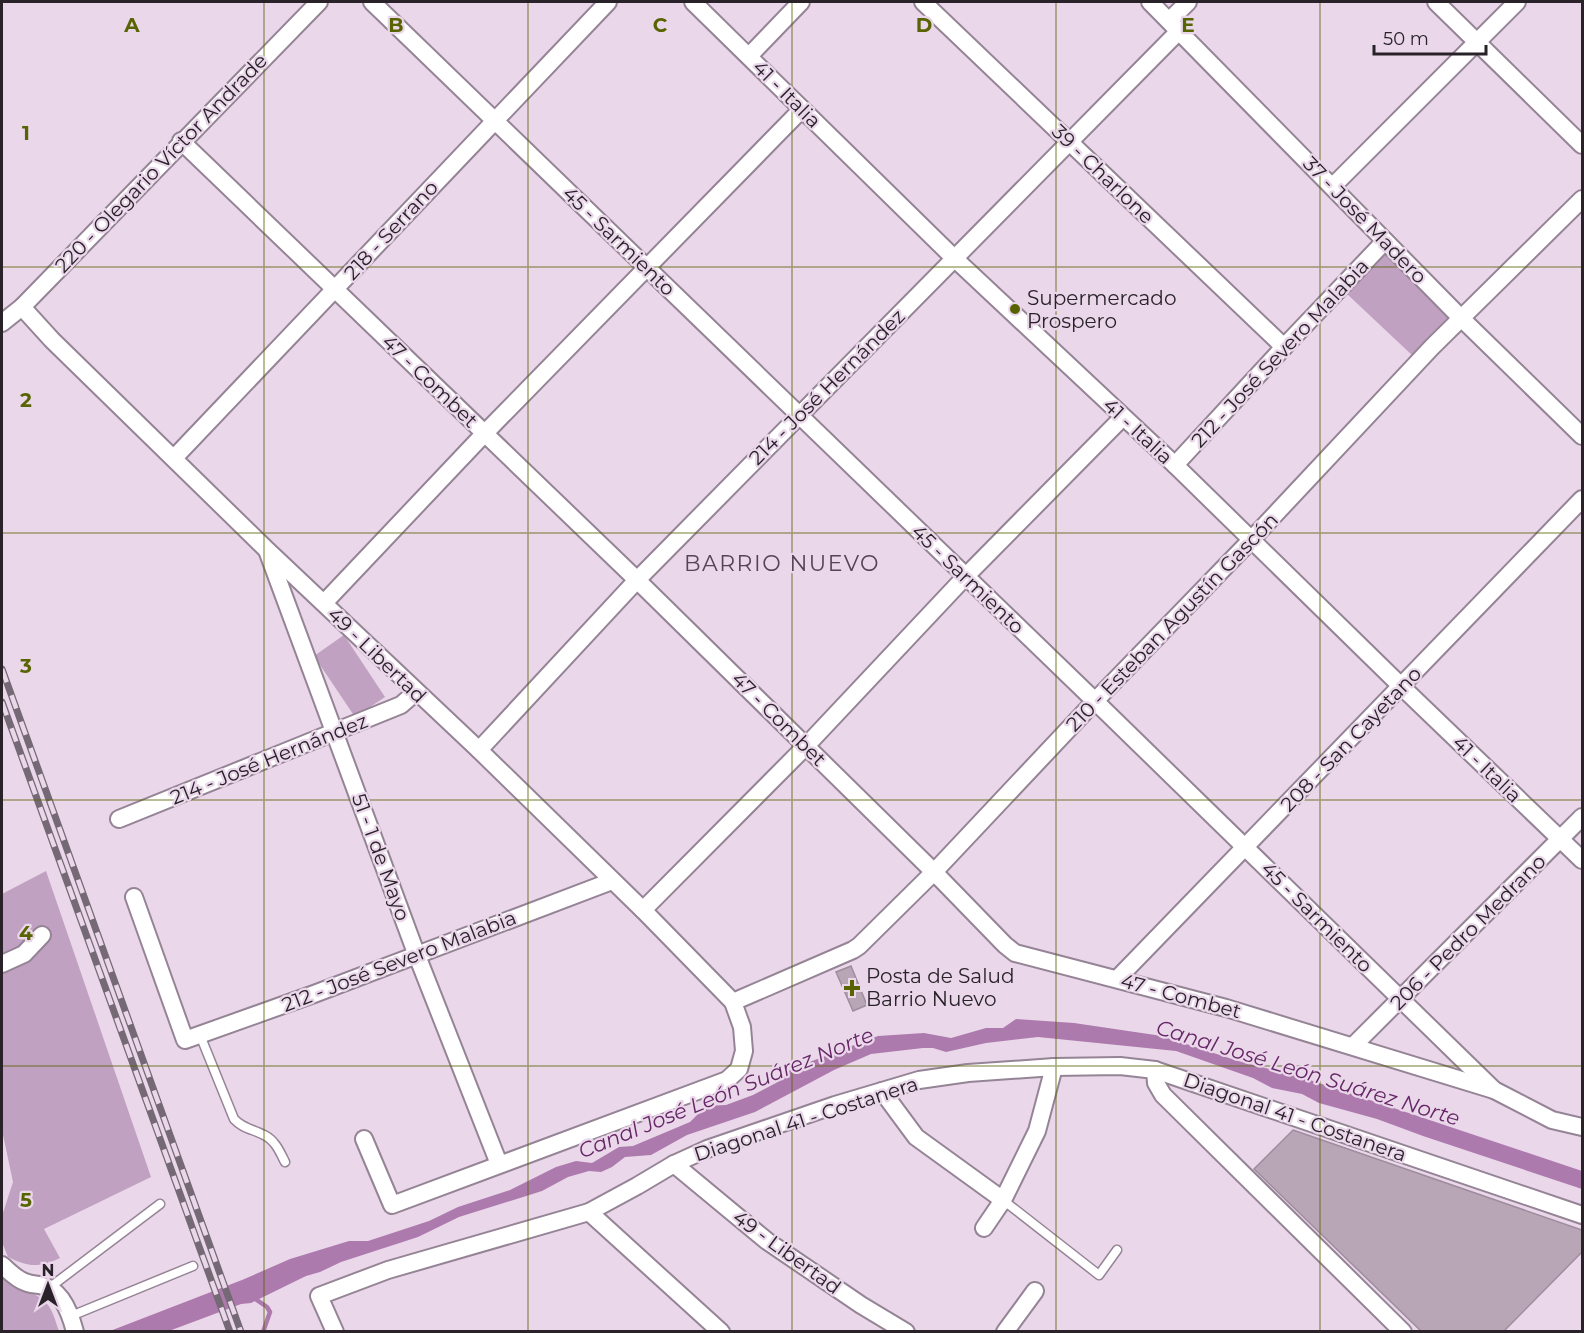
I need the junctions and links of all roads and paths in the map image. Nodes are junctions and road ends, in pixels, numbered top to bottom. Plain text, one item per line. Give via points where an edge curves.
1 (319, 2) edge
2 (372, 2) edge
3 (608, 2) edge
4 (693, 2) edge
5 (801, 2) edge
6 (923, 2) edge
7 (1150, 2) edge
8 (1188, 2) edge
9 (1436, 2) edge
10 (1517, 2) edge
11 (1175, 25) junction
12 (1477, 42) junction
13 (749, 56) junction
14 (802, 109) junction
15 (495, 120) junction
16 (181, 141) junction
17 (1070, 143) junction
18 (1582, 145) edge
19 (1333, 186) junction
20 (1582, 199) edge
21 (1385, 241) junction
22 (954, 258) junction
23 (646, 268) junction
24 (336, 289) junction
25 (21, 307) junction
26 (1461, 318) junction
27 (2, 323) edge
28 (1284, 346) junction
29 (799, 415) junction
30 (1124, 417) junction
31 (484, 434) junction
32 (1582, 436) edge
33 (174, 458) junction
34 (1175, 465) junction
35 (1582, 499) edge
36 (1251, 540) junction
37 (266, 549) junction
38 (966, 577) junction
39 (637, 580) junction
40 (324, 603) junction
41 (1402, 687) junction
42 (416, 692) junction
43 (1095, 701) junction
44 (336, 732) junction
45 (806, 746) junction
46 (478, 750) junction
47 (1582, 817) edge
48 (119, 819) dead end
49 (1561, 840) junction
50 (1246, 847) junction
51 (1582, 860) edge
52 (934, 872) junction
53 (612, 881) junction
54 (134, 897) dead end
55 (643, 910) junction
56 (42, 935) dead end
57 (417, 953) junction
58 (2, 964) edge
59 (1118, 978) junction
60 (1401, 999) junction
61 (733, 1002) junction
62 (193, 1038) junction
63 (1353, 1046) junction
64 (1054, 1067) junction
65 (1155, 1070) junction
66 (882, 1090) junction
67 (1494, 1090) junction
68 (1582, 1127) edge
69 (364, 1139) dead end
70 (285, 1162) dead end
71 (499, 1164) junction
72 (674, 1164) junction
73 (1003, 1200) junction
74 (160, 1204) dead end
75 (589, 1212) junction
76 (1582, 1215) edge
77 (984, 1228) dead end
78 (1117, 1251) dead end
79 (2, 1265) edge
80 (193, 1266) dead end
81 (49, 1288) junction
82 (1035, 1291) dead end
83 (74, 1326) edge
84 (335, 1332) edge
85 (721, 1332) edge
86 (906, 1332) edge
87 (1005, 1332) edge
88 (1403, 1332) edge

1 - 16 street, 220 - Olegario Víctor Andrade
2 - 15 street, 45 - Sarmiento
3 - 15 street, 218 - Serrano
4 - 13 street, 41 - Italia
5 - 13 street
6 - 17 street, 39 - Charlone
7 - 11 street, 37 - José Madero
8 - 11 street, 214 - José Hernández
9 - 12 street
10 - 12 street
11 - 17 street, 214 - José Hernández
11 - 19 street, 37 - José Madero
12 - 18 street
12 - 19 street
13 - 14 street, 41 - Italia
14 - 22 street, 41 - Italia
14 - 23 street
15 - 23 street, 45 - Sarmiento
15 - 24 street, 218 - Serrano
16 - 24 street, 47 - Combet
16 - 25 street, 220 - Olegario Víctor Andrade
17 - 22 street, 214 - José Hernández
17 - 28 street, 39 - Charlone
19 - 21 street, 37 - José Madero
20 - 26 street, 210 - Esteban Agustín Gascón
21 - 26 street, 37 - José Madero
21 - 28 street, 212 - José Severo Malabia
22 - 29 street, 214 - José Hernández
22 - 30 street, 41 - Italia
23 - 29 street, 45 - Sarmiento
23 - 31 street
24 - 31 street, 47 - Combet
24 - 33 street, 218 - Serrano
25 - 27 street, 220 - Olegario Víctor Andrade
25 - 33 street, 49 - Libertad
26 - 32 street, 37 - José Madero
26 - 36 street, 210 - Esteban Agustín Gascón
28 - 34 street, 212 - José Severo Malabia
29 - 38 street, 45 - Sarmiento
29 - 39 street, 214 - José Hernández
30 - 34 street, 41 - Italia
30 - 38 street
31 - 39 street, 47 - Combet
31 - 40 street
33 - 37 street, 49 - Libertad
34 - 36 street, 41 - Italia
35 - 41 street, 208 - San Cayetano
36 - 41 street, 41 - Italia
36 - 43 street, 210 - Esteban Agustín Gascón
37 - 40 street, 49 - Libertad
37 - 44 street, 51 - 1 de Mayo
38 - 43 street, 45 - Sarmiento
38 - 45 street
39 - 45 street, 47 - Combet
39 - 46 street, 214 - José Hernández
40 - 42 street, 49 - Libertad
41 - 49 street, 41 - Italia
41 - 50 street, 208 - San Cayetano
42 - 44 street, 214 - José Hernández via 401,705
42 - 46 street, 49 - Libertad
43 - 50 street, 45 - Sarmiento
43 - 52 street, 210 - Esteban Agustín Gascón
44 - 48 street, 214 - José Hernández
44 - 57 street, 51 - 1 de Mayo
45 - 52 street, 47 - Combet
45 - 55 street
46 - 53 street, 49 - Libertad
47 - 49 street, 206 - Pedro Medrano
49 - 51 street, 41 - Italia
49 - 60 street, 206 - Pedro Medrano
50 - 59 street, 208 - San Cayetano
50 - 60 street, 45 - Sarmiento
52 - 59 street, 47 - Combet via 1015,953
52 - 61 street, 210 - Esteban Agustín Gascón via 853,950
53 - 55 street, 49 - Libertad
53 - 57 street, 212 - José Severo Malabia
54 - 62 street
55 - 61 street, 49 - Libertad
56 - 58 street via 24,954
57 - 62 street, 212 - José Severo Malabia
57 - 71 street, 51 - 1 de Mayo
59 - 63 street, 47 - Combet
60 - 63 street, 206 - Pedro Medrano
60 - 67 street, 45 - Sarmiento
61 - 71 street via 742,1027 744,1051 739,1069 727,1080
62 - 70 lane via 239,1126 266,1135
63 - 67 street, 47 - Combet
64 - 65 street, Diagonal 41 - Costanera
64 - 66 street, Diagonal 41 - Costanera via 968,1073
64 - 73 street via 1037,1131
65 - 76 street, Diagonal 41 - Costanera
65 - 88 street via 1156,1083 1163,1095
66 - 72 street, Diagonal 41 - Costanera via 707,1149
66 - 73 street via 916,1137
67 - 68 street, 45 - Sarmiento via 1552,1120
69 - 71 street via 392,1205
72 - 75 street, Diagonal 41 - Costanera
72 - 86 street, 49 - Libertad via 767,1241
73 - 77 street
73 - 78 lane via 1099,1275
74 - 81 lane
75 - 84 street, Diagonal 41 - Costanera via 388,1270 319,1296
75 - 85 street
79 - 81 street via 22,1282
80 - 83 lane
81 - 83 street via 58,1294
82 - 87 street

